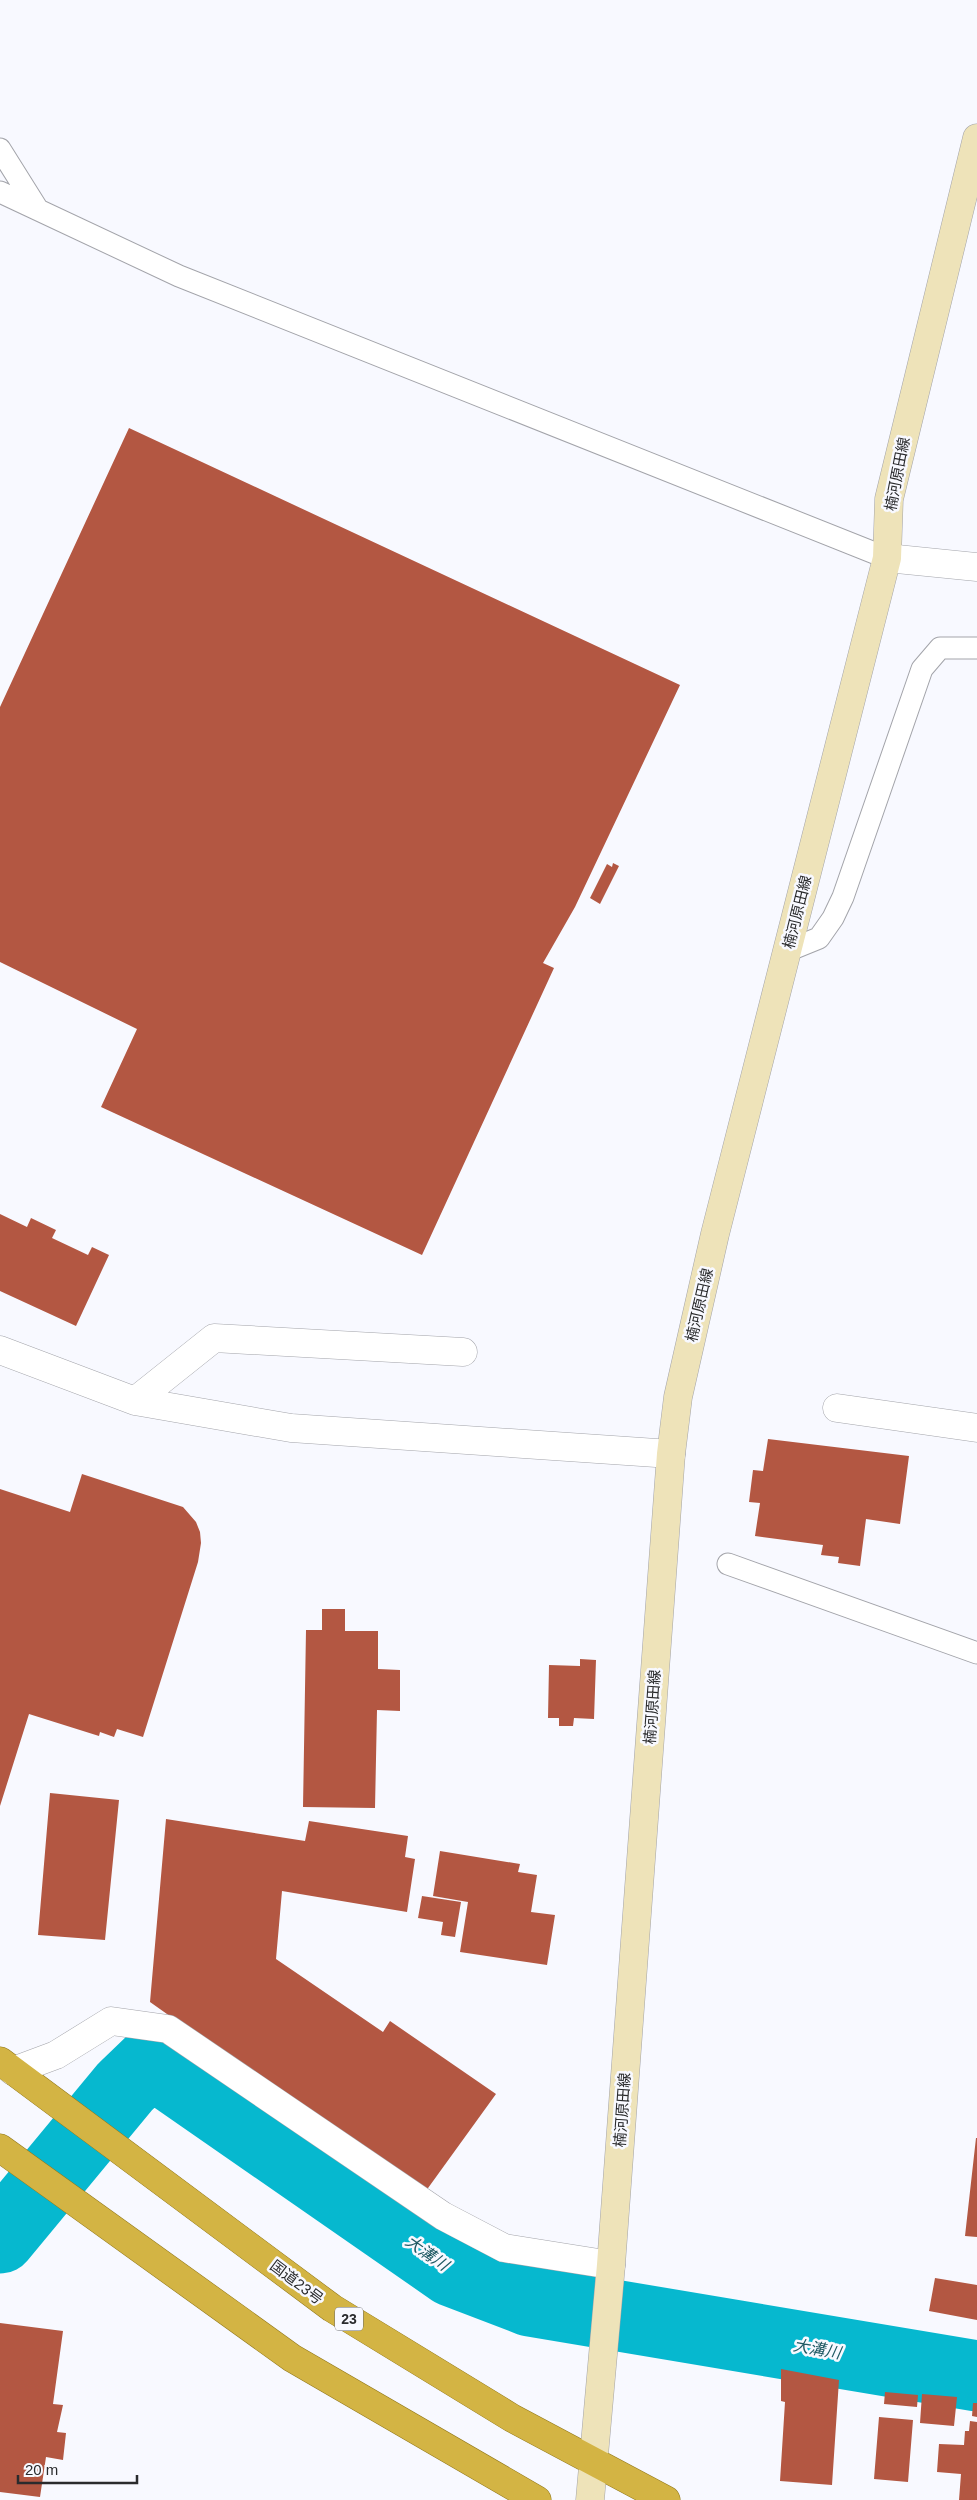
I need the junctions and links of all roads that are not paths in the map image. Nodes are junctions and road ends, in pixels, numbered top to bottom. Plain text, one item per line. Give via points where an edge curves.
1 (977, 138) edge
2 (0, 149) edge
3 (0, 192) edge
4 (37, 208) junction
5 (887, 558) junction
6 (977, 567) edge
7 (977, 648) edge
8 (787, 951) junction
9 (0, 1350) edge
10 (463, 1352) dead end
11 (135, 1401) junction
12 (837, 1408) dead end
13 (977, 1428) edge
14 (671, 1454) junction
15 (728, 1564) dead end
16 (977, 1653) edge
17 (7, 2066) edge
18 (0, 2148) edge
19 (610, 2272) junction
20 (593, 2460) junction
21 (537, 2500) edge
22 (590, 2500) edge
23 (666, 2500) edge

1 - 5 main road, 楠河原田線 via 889,499
2 - 4 lane
3 - 4 lane
4 - 5 lane via 179,276
5 - 6 street
5 - 8 main road, 楠河原田線
7 - 8 lane via 940,648 922,669 836,911 819,938
8 - 14 main road, 楠河原田線 via 713,1244 678,1397
9 - 11 street
10 - 11 street via 214,1338
11 - 14 street via 291,1428
12 - 13 street
14 - 19 main road, 楠河原田線
15 - 16 lane
17 - 19 street via 56,2055 111,2021 168,2029 444,2216 504,2248
17 - 20 highway, 国道23号 / 23 via 332,2308 512,2418
18 - 21 highway via 292,2358
19 - 20 main road, 楠河原田線
20 - 22 main road, 楠河原田線
20 - 23 highway, 国道23号 / 23

